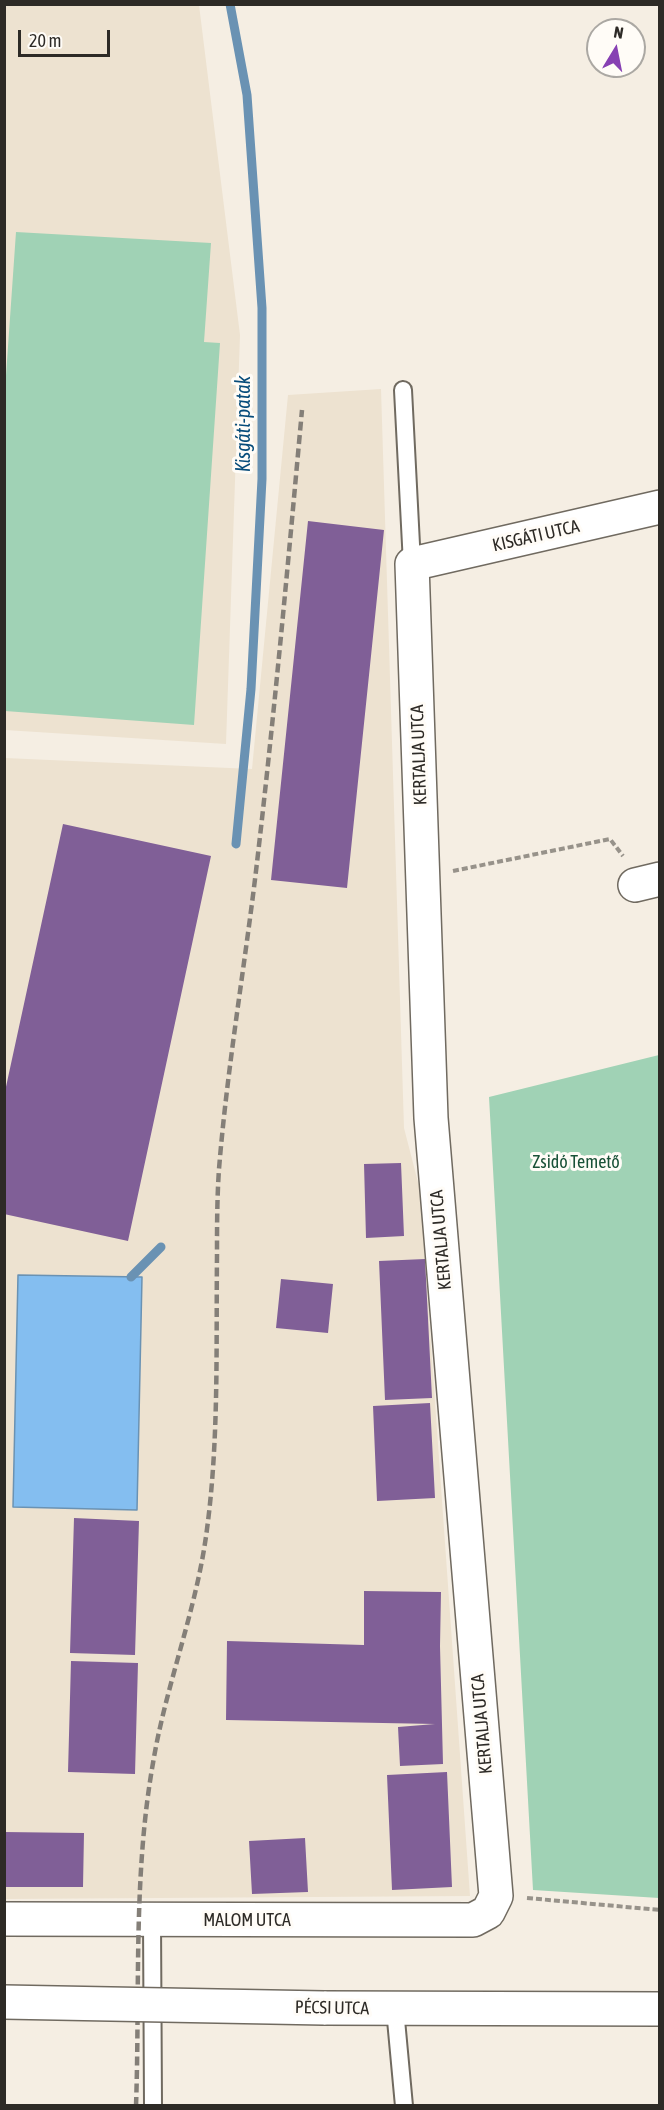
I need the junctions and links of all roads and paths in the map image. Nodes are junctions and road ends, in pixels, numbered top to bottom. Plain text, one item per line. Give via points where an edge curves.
1 (402, 390) dead end
2 (660, 507) edge
3 (412, 564) junction
4 (610, 839) dead end
5 (423, 878) junction
6 (492, 1904) junction
7 (660, 1910) edge
8 (4, 1919) edge
9 (152, 1920) junction
10 (4, 2002) edge
11 (395, 2009) junction
12 (660, 2009) edge
13 (153, 2106) edge
14 (404, 2106) edge

1 - 3 lane
2 - 3 street, KISGÁTI UTCA
3 - 5 street, KERTALJA UTCA
4 - 5 path
5 - 6 street, KERTALJA UTCA via 431,1118
6 - 7 path
6 - 9 street, MALOM UTCA via 473,1920
8 - 9 street, MALOM UTCA
9 - 13 lane
10 - 11 street, PÉCSI UTCA, bridge
11 - 12 street, PÉCSI UTCA
11 - 14 lane

